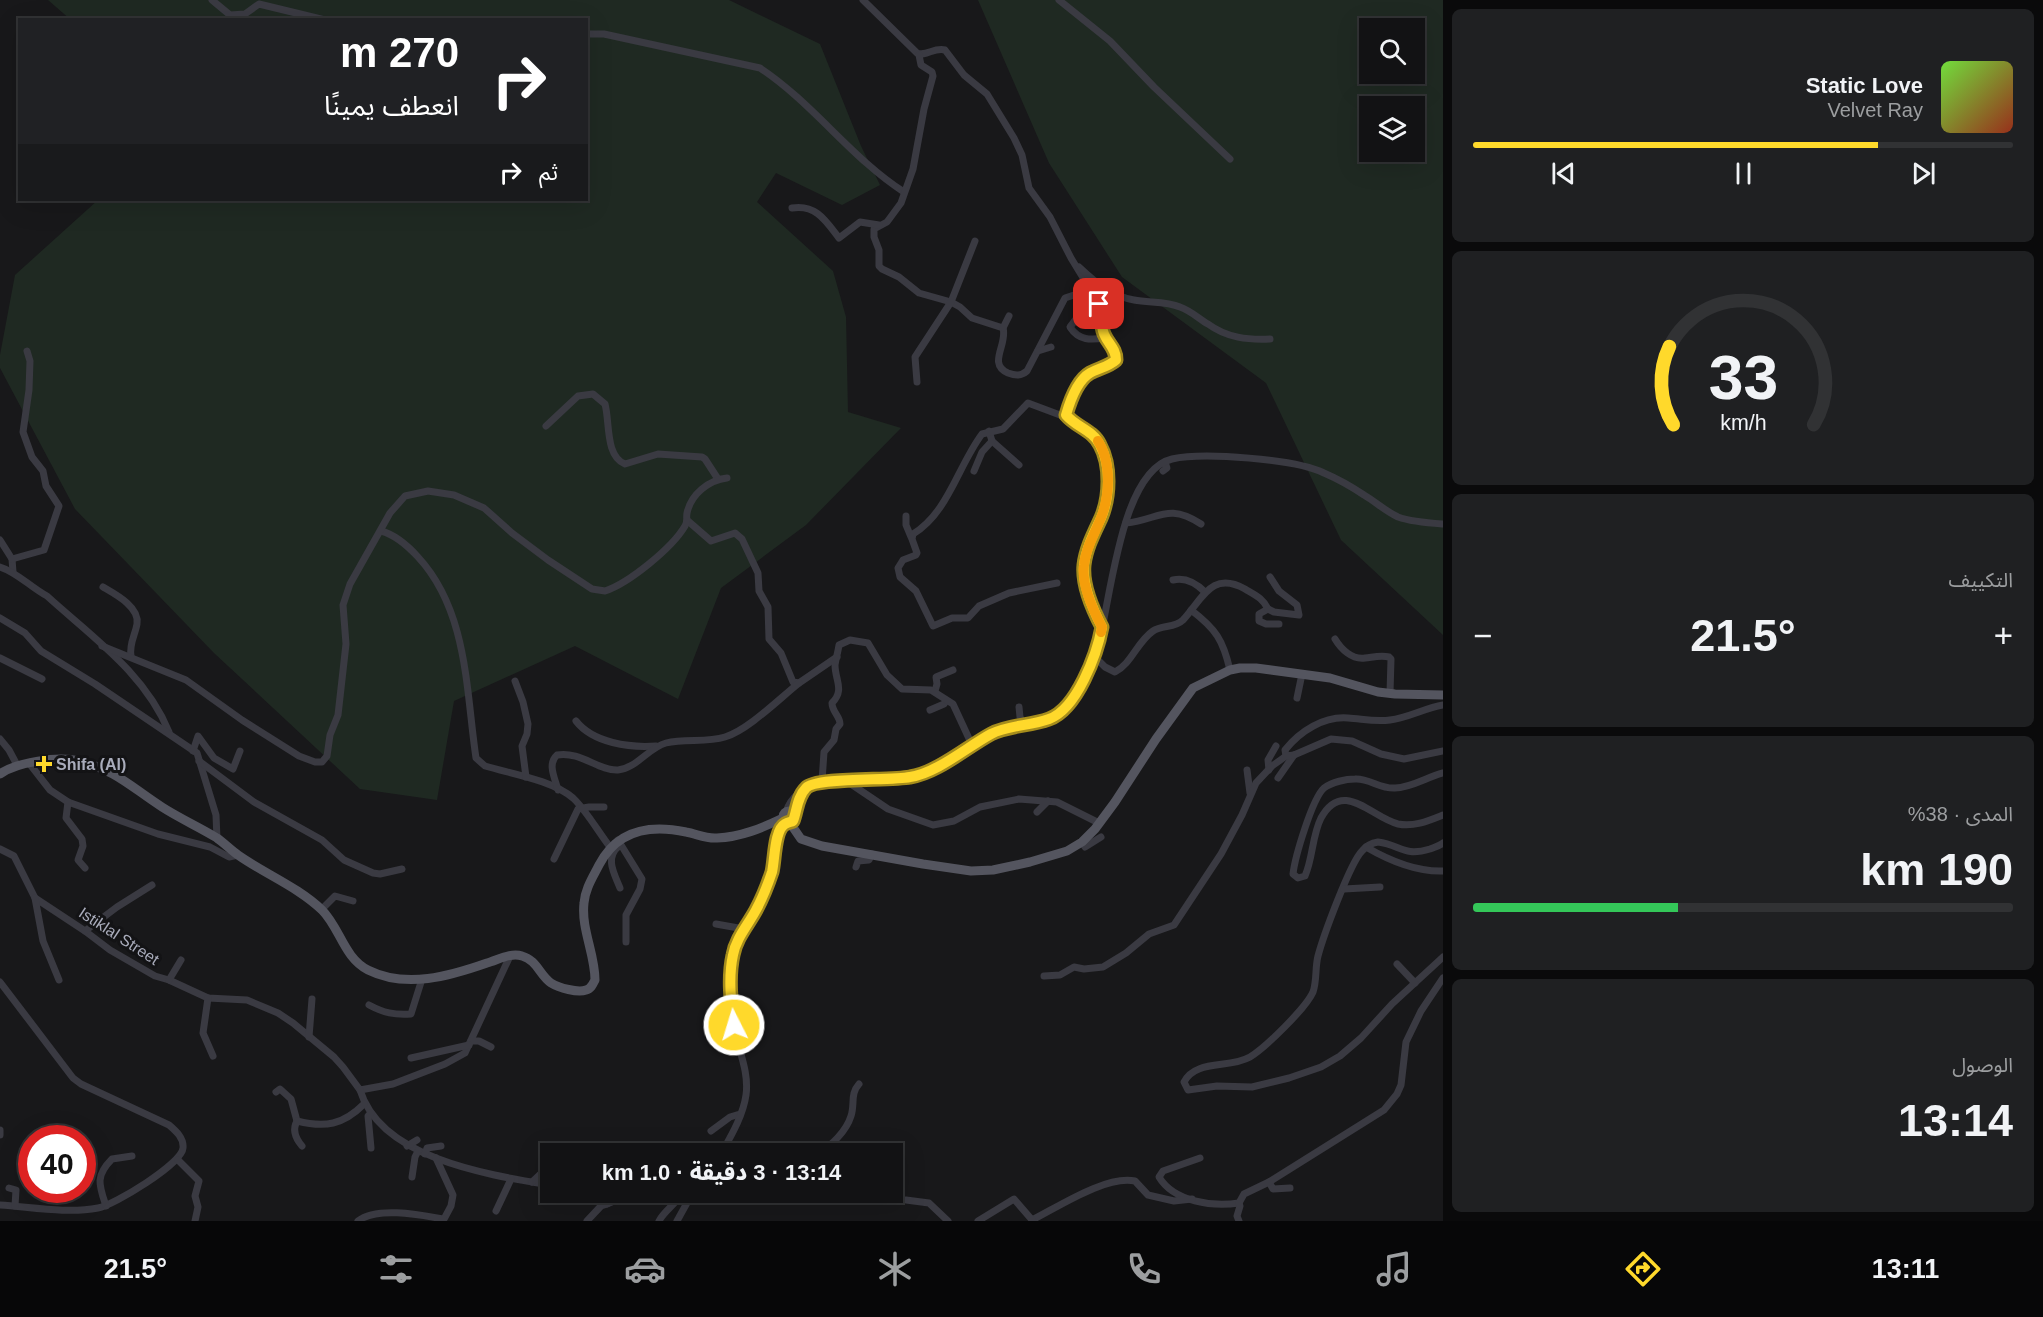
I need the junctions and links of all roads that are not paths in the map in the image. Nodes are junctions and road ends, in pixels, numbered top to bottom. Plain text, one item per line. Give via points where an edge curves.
1 (212, 0) edge
2 (863, 0) edge
3 (1059, 0) edge
4 (317, 18) edge
5 (588, 34) edge
6 (919, 55) junction
7 (1230, 159) dead end
8 (904, 192) junction
9 (796, 199) dead end
10 (805, 207) junction
11 (792, 208) dead end
12 (882, 224) junction
13 (975, 241) dead end
14 (1071, 258) junction
15 (1094, 294) junction
16 (951, 302) junction
17 (1083, 310) dead end
18 (1009, 316) dead end
19 (1003, 328) junction
20 (1105, 338) junction
21 (1270, 339) dead end
22 (1052, 347) dead end
23 (27, 351) dead end
24 (1038, 351) junction
25 (917, 382) dead end
26 (1068, 418) junction
27 (546, 426) dead end
28 (989, 431) junction
29 (992, 441) junction
30 (1165, 462) junction
31 (1019, 465) dead end
32 (974, 471) dead end
33 (1163, 471) dead end
34 (727, 478) dead end
35 (718, 479) junction
36 (906, 516) dead end
37 (687, 521) junction
38 (1126, 523) junction
39 (1201, 524) dead end
40 (1443, 525) edge
41 (381, 531) junction
42 (911, 537) junction
43 (0, 540) edge
44 (12, 558) junction
45 (0, 567) edge
46 (13, 572) junction
47 (1270, 577) dead end
48 (1173, 580) dead end
49 (1057, 583) dead end
50 (103, 587) dead end
51 (1205, 592) junction
52 (1268, 609) junction
53 (1191, 610) junction
54 (0, 618) edge
55 (1279, 624) dead end
56 (1102, 627) junction
57 (1335, 639) dead end
58 (102, 646) junction
59 (130, 656) junction
60 (1094, 656) junction
61 (837, 657) junction
62 (0, 658) edge
63 (953, 670) dead end
64 (1230, 670) junction
65 (1115, 672) junction
66 (1302, 674) junction
67 (42, 679) dead end
68 (514, 681) dead end
69 (1113, 681) dead end
70 (799, 683) junction
71 (936, 691) junction
72 (1390, 693) junction
73 (1443, 695) edge
74 (1297, 698) dead end
75 (946, 700) junction
76 (1443, 705) edge
77 (1019, 707) dead end
78 (930, 710) dead end
79 (1057, 715) junction
80 (576, 721) dead end
81 (1053, 724) dead end
82 (1024, 725) junction
83 (169, 733) junction
84 (0, 739) edge
85 (972, 745) junction
86 (659, 746) junction
87 (1276, 746) dead end
88 (193, 751) junction
89 (1443, 751) edge
90 (240, 752) dead end
91 (1294, 755) junction
92 (1286, 756) junction
93 (200, 761) junction
94 (29, 764) junction
95 (17, 765) junction
96 (1247, 770) dead end
97 (1269, 770) junction
98 (1443, 773) edge
99 (0, 774) edge
100 (526, 777) junction
101 (1278, 778) dead end
102 (822, 781) junction
103 (848, 782) junction
104 (558, 790) junction
105 (1251, 796) junction
106 (1048, 801) junction
107 (68, 802) junction
108 (604, 807) dead end
109 (581, 808) junction
110 (1037, 812) dead end
111 (1443, 815) edge
112 (789, 818) junction
113 (1099, 823) junction
114 (1101, 837) dead end
115 (218, 839) junction
116 (620, 842) junction
117 (1082, 842) junction
118 (1443, 843) edge
119 (610, 847) junction
120 (1366, 847) junction
121 (0, 849) edge
122 (872, 854) junction
123 (238, 855) junction
124 (554, 859) dead end
125 (856, 867) dead end
126 (85, 868) dead end
127 (402, 869) dead end
128 (1443, 871) edge
129 (152, 885) dead end
130 (1380, 886) dead end
131 (620, 888) dead end
132 (1344, 889) junction
133 (35, 898) junction
134 (353, 901) dead end
135 (321, 909) junction
136 (716, 924) dead end
137 (744, 929) junction
138 (85, 931) junction
139 (627, 942) dead end
140 (510, 956) junction
141 (1443, 957) edge
142 (181, 960) dead end
143 (1397, 964) dead end
144 (1044, 976) dead end
145 (1443, 978) edge
146 (422, 979) junction
147 (59, 980) dead end
148 (169, 980) junction
149 (0, 982) edge
150 (1415, 983) junction
151 (208, 998) junction
152 (312, 999) dead end
153 (369, 1005) dead end
154 (309, 1037) junction
155 (470, 1043) junction
156 (491, 1047) dead end
157 (213, 1056) dead end
158 (411, 1058) dead end
159 (859, 1083) dead end
160 (360, 1090) junction
161 (276, 1092) dead end
162 (364, 1104) junction
163 (371, 1113) junction
164 (740, 1114) junction
165 (297, 1122) junction
166 (0, 1130) edge
167 (711, 1131) dead end
168 (0, 1135) edge
169 (417, 1140) dead end
170 (726, 1143) edge
171 (831, 1143) edge
172 (302, 1146) dead end
173 (407, 1146) junction
174 (441, 1146) dead end
175 (371, 1148) dead end
176 (422, 1153) junction
177 (132, 1156) dead end
178 (436, 1158) junction
179 (1200, 1158) dead end
180 (178, 1160) junction
181 (540, 1174) edge
182 (412, 1177) dead end
183 (511, 1179) junction
184 (532, 1182) junction
185 (1269, 1182) junction
186 (540, 1183) edge
187 (9, 1188) dead end
188 (1290, 1188) dead end
189 (1192, 1199) junction
190 (906, 1200) dead end
191 (676, 1203) edge
192 (687, 1203) edge
193 (1239, 1203) junction
194 (607, 1204) edge
195 (0, 1205) edge
196 (1225, 1205) junction
197 (15, 1206) junction
198 (106, 1206) junction
199 (496, 1211) dead end
200 (1238, 1217) edge
201 (443, 1220) edge
202 (195, 1221) edge
203 (358, 1221) edge
204 (587, 1221) edge
205 (659, 1221) edge
206 (677, 1221) edge
207 (948, 1221) edge
208 (978, 1221) edge
209 (1032, 1221) edge

1 - 4 street via 230,15 245,14 259,4
2 - 6 street
3 - 7 street via 1110,41
5 - 8 street via 604,34 760,68
6 - 8 street via 921,65 933,76 913,169
6 - 14 street via 945,50 964,75 987,94 1018,145 1029,188 1050,217
8 - 12 street via 895,214
9 - 10 street
10 - 11 street
10 - 12 street via 820,215 839,238 860,222
12 - 16 street via 874,230 879,266 919,293
13 - 16 street
14 - 15 street
14 - 21 street via 1099,285 1116,295 1179,306 1236,337
15 - 20 street
15 - 24 street via 1065,298
16 - 19 street via 972,318
16 - 25 street via 915,357
17 - 20 street via 1071,324 1072,330 1086,339
18 - 19 street
19 - 24 street via 1005,335 998,359 1002,370 1022,375
20 - 26 street via 1116,351 1116,360 1083,379 1067,412
22 - 24 street
23 - 44 street via 29,390 23,432 59,506 44,550
26 - 28 street via 1028,403 1003,429
26 - 56 street via 1095,436 1105,459 1108,483 1104,508 1083,567 1085,584
27 - 35 street via 578,396 593,394 605,404 612,452 621,463 658,454 702,457
28 - 29 street
28 - 42 street via 977,441 938,510
29 - 31 street
29 - 32 street
30 - 33 street via 1167,468
30 - 38 street via 1154,467 1143,482
30 - 40 street via 1224,457 1307,466 1396,516
34 - 35 street
35 - 37 street via 695,496
36 - 42 street
37 - 41 street via 640,571 605,591 591,589 527,545 484,508 454,495 428,491 405,496
37 - 70 street via 711,541 735,533 742,539 768,608 769,639 781,653 793,682
38 - 39 street via 1171,512
38 - 56 street
41 - 59 street via 346,595 346,644 338,715 322,762 299,756 186,680
41 - 100 street via 408,546 444,594 462,655 476,758 485,766
42 - 49 street via 917,553 903,560 898,573 916,591 933,626 952,618 968,618 979,606 1009,593
43 - 44 street
44 - 46 street
45 - 46 street
46 - 58 street via 47,596
47 - 52 street via 1279,591 1297,605 1301,617
48 - 51 street via 1194,582
50 - 59 street via 137,614
51 - 52 street via 1219,583 1234,583 1264,599
51 - 53 street
52 - 55 street via 1258,614 1259,621
53 - 64 street via 1208,623 1223,644
53 - 65 street via 1179,623 1152,632
54 - 83 street via 25,633 41,651
56 - 60 street
57 - 72 street via 1343,652 1360,659 1389,657
58 - 59 street
58 - 83 street via 142,684
60 - 65 street
60 - 79 street via 1072,700
61 - 70 street
61 - 71 street via 838,645 861,640 868,643 887,675 902,689
61 - 102 street via 839,692 831,703 840,724 824,752
62 - 67 street
63 - 71 street via 936,677
64 - 66 main road via 1256,668
64 - 113 main road via 1194,688 1181,703
65 - 69 street
66 - 72 main road
66 - 74 street
68 - 100 street via 528,724 522,746
70 - 86 street via 734,734
71 - 75 street
72 - 73 main road
75 - 78 street
75 - 85 street via 953,704
76 - 92 street via 1377,722 1347,717 1324,720 1290,744
77 - 82 street
79 - 81 street
79 - 82 street
80 - 86 street via 584,731 604,739 640,747
82 - 85 street via 997,731
83 - 88 street
84 - 95 street
85 - 103 street via 917,776
86 - 104 street via 617,770 581,757 557,755 551,764
87 - 97 street via 1268,760
88 - 90 street via 198,736 214,758 233,769
88 - 93 street
89 - 91 street via 1404,759 1352,741 1331,739
91 - 92 street
91 - 101 street
92 - 97 street
93 - 115 street via 216,814
93 - 127 street via 254,802 322,840 344,860 380,874
94 - 95 main road
94 - 107 street via 50,790
94 - 115 main road via 63,759 104,768
95 - 99 main road
96 - 105 street
97 - 105 street via 1256,783
98 - 111 street via 1399,788 1383,788 1358,778 1324,788 1316,799 1293,874 1298,878 1305,876 1318,825 1336,803 1358,802 1390,821 1406,825
100 - 104 street
102 - 103 street
102 - 112 street via 806,788
103 - 106 street via 888,809 933,825 948,823 1002,801
104 - 109 street
105 - 144 street via 1221,854 1174,925 1149,934 1103,967 1074,968 1060,975
106 - 110 street
106 - 113 street
107 - 123 street via 158,834 210,847 229,857
107 - 126 street via 66,818 82,839 78,860
108 - 109 street
109 - 119 street
109 - 124 street
112 - 116 main road via 735,836 705,838 677,830 648,830 625,835
112 - 122 main road via 801,839
112 - 137 street via 777,837 764,891
113 - 117 main road
114 - 117 street via 1085,847
115 - 123 main road
116 - 119 main road
116 - 131 street via 611,860
116 - 139 street via 642,879 626,915
117 - 122 main road via 1053,856 981,871
118 - 120 street via 1419,852 1404,852 1378,842
119 - 140 main road via 585,893 584,919 596,981 592,987 585,991 560,987 550,983 527,957
120 - 128 street via 1420,870
120 - 132 street via 1350,871
121 - 133 street via 14,856
122 - 125 street via 869,860 858,861
123 - 135 main road
129 - 138 street
130 - 132 street
132 - 150 street via 1318,955 1313,993 1295,1017 1249,1058 1200,1068 1187,1075 1185,1087 1252,1087 1321,1067 1361,1038
133 - 138 street, Istiklal Street
133 - 147 street via 43,941
134 - 135 street via 335,896
135 - 146 main road via 362,967 388,978
136 - 137 street
137 - 164 street via 734,949 730,980 734,1025 747,1088
138 - 148 street, Istiklal Street via 135,965
140 - 146 main road
140 - 155 street
141 - 150 street
142 - 148 street
143 - 150 street
145 - 185 street via 1406,1042 1401,1085 1391,1102
146 - 153 street via 411,1014 394,1015
148 - 151 street, Istiklal Street
149 - 180 street via 74,1078 174,1130 183,1146
151 - 154 street, Istiklal Street via 256,1003 293,1023
151 - 157 street via 203,1033
152 - 154 street
154 - 160 street, Istiklal Street via 343,1067
155 - 156 street via 479,1041
155 - 158 street
155 - 160 street via 465,1053 445,1064 393,1084
159 - 171 street via 854,1090 851,1116
160 - 162 street
161 - 165 street via 280,1089 291,1099
162 - 163 street
162 - 165 street via 336,1123
163 - 173 street
163 - 175 street
164 - 167 street
164 - 170 street
165 - 172 street via 294,1131
166 - 168 street
169 - 173 street
173 - 176 street
174 - 176 street
176 - 178 street
176 - 182 street via 415,1157
177 - 198 street via 112,1159 102,1172 99,1184
178 - 183 street
178 - 201 street via 453,1195
179 - 189 street via 1159,1174 1165,1185
180 - 198 street
180 - 202 street via 199,1181
181 - 184 street
183 - 184 street
183 - 199 street
184 - 186 street
185 - 188 street via 1273,1189
185 - 193 street via 1244,1194
187 - 197 street via 16,1190
189 - 196 street
189 - 209 street via 1174,1201 1148,1195 1135,1181 1126,1180 1094,1189
190 - 207 street via 929,1203
191 - 205 street
192 - 206 street
193 - 196 street
193 - 200 street
194 - 204 street
195 - 197 street
196 - 200 street
197 - 198 street via 71,1210
201 - 203 street via 399,1213 375,1214
208 - 209 street via 1014,1199

